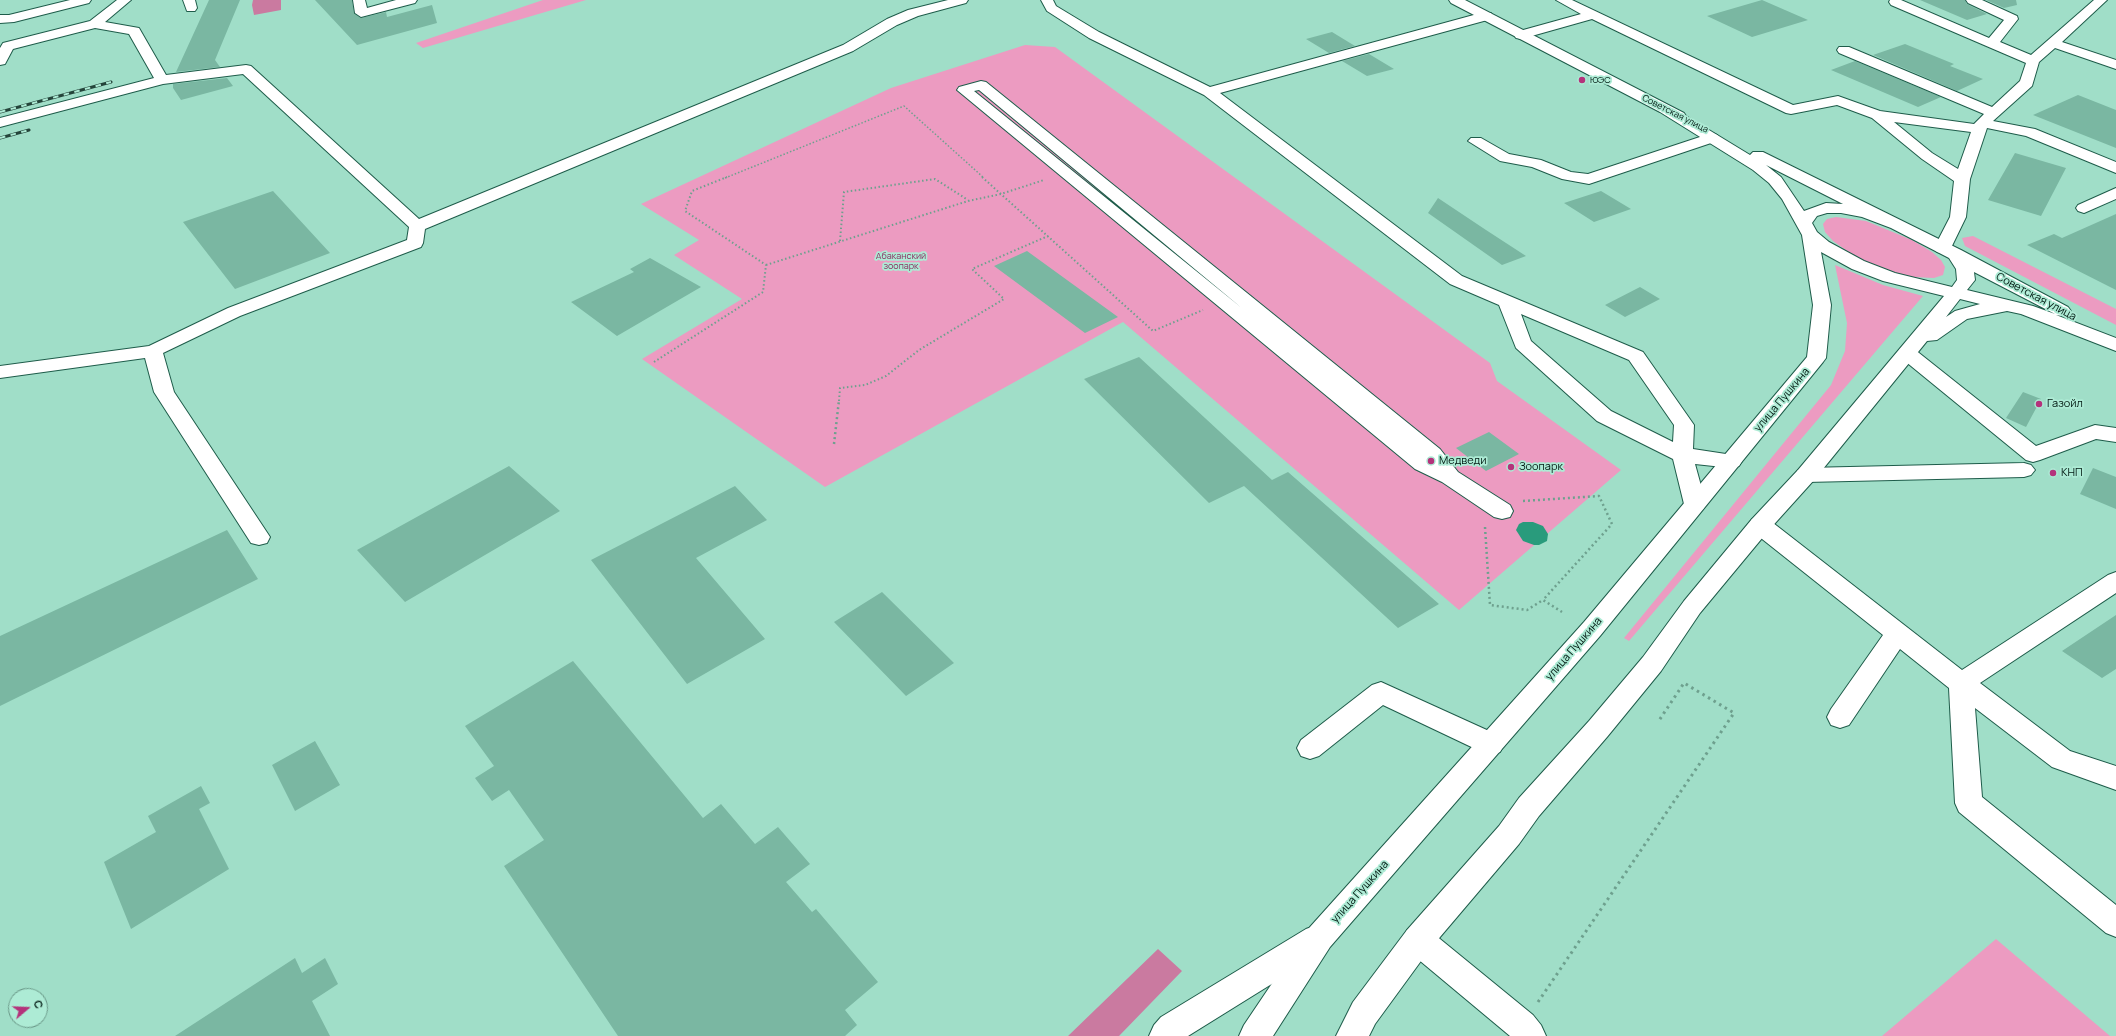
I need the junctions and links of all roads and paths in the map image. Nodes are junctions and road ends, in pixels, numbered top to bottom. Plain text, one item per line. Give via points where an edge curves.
1 (85, 0) edge
2 (125, 0) edge
3 (359, 0) edge
4 (410, 0) edge
5 (962, 0) edge
6 (1047, 0) edge
7 (1455, 0) edge
8 (1562, 0) edge
9 (1972, 0) edge
10 (2101, 0) edge
11 (1895, 2) dead end
12 (1594, 15) junction
13 (1486, 16) junction
14 (0, 19) edge
15 (95, 24) junction
16 (1521, 35) junction
17 (1992, 43) junction
18 (2053, 43) junction
19 (1844, 50) dead end
20 (0, 61) edge
21 (2033, 61) junction
22 (2116, 66) edge
23 (162, 80) junction
24 (1209, 92) junction
25 (1666, 110) junction
26 (1994, 113) junction
27 (1877, 115) junction
28 (0, 123) edge
29 (1981, 126) junction
30 (1712, 138) junction
31 (1476, 141) dead end
32 (2116, 168) edge
33 (1065, 173) junction
34 (1962, 179) junction
35 (2116, 193) edge
36 (1001, 194) junction
37 (968, 201) junction
38 (2084, 208) dead end
39 (1897, 224) junction
40 (417, 226) junction
41 (1806, 229) junction
42 (1048, 236) junction
43 (840, 241) junction
44 (1949, 251) junction
45 (766, 265) junction
46 (1957, 292) junction
47 (1507, 301) junction
48 (1223, 302) junction
49 (2027, 310) junction
50 (2116, 340) edge
51 (2116, 345) edge
52 (153, 351) junction
53 (1907, 353) junction
54 (654, 362) dead end
55 (0, 372) edge
56 (2116, 435) edge
57 (834, 444) dead end
58 (1682, 455) junction
59 (1732, 460) junction
60 (2028, 462) junction
61 (1806, 475) junction
62 (1450, 477) junction
63 (1695, 504) junction
64 (1502, 511) junction
65 (1760, 525) junction
66 (259, 537) dead end
67 (2116, 581) edge
68 (1543, 600) junction
69 (1562, 612) dead end
70 (1897, 634) junction
71 (1961, 683) junction
72 (1840, 717) dead end
73 (1658, 722) dead end
74 (1491, 744) junction
75 (1310, 748) dead end
76 (2116, 778) edge
77 (2116, 922) edge
78 (1320, 937) junction
79 (1418, 940) junction
80 (1526, 1031) edge
81 (1164, 1036) edge
82 (1255, 1036) edge
83 (1352, 1036) edge

1 - 14 main road
2 - 15 main road
3 - 4 main road via 361,13
5 - 40 main road via 913,13 892,22 848,48
6 - 24 main road via 1051,8 1094,35
7 - 13 main road, Советская улица
8 - 12 main road
9 - 17 main road via 2012,19
10 - 18 main road
11 - 17 main road
12 - 16 main road
12 - 27 main road via 1791,110 1838,100
13 - 16 main road, Советская улица
13 - 24 main road
15 - 20 main road via 8,46
15 - 23 main road via 134,31
16 - 25 main road, Советская улица
17 - 21 main road
18 - 21 main road
18 - 22 main road
19 - 26 main road
21 - 26 main road via 2027,83
23 - 28 main road
23 - 40 main road via 246,68
24 - 47 main road via 1456,280
25 - 30 main road, улица Пушкина
25 - 39 main road, Советская улица
26 - 29 main road
27 - 29 main road
27 - 34 main road via 1927,156
29 - 32 main road via 2030,132
29 - 34 main road
30 - 31 main road via 1589,179 1568,176 1536,163 1505,158
30 - 41 main road, улица Пушкина via 1775,180 1789,198
33 - 36 path
33 - 48 main road
33 - 62 main road via 964,90 981,85 1433,454
34 - 44 main road via 1958,218
35 - 38 main road
36 - 37 path
36 - 42 path
36 - 45 path via 904,106 692,191 685,211
37 - 43 path
37 - 43 path via 935,179 844,192
39 - 41 main road via 1866,213 1833,208 1811,212
39 - 44 main road, Советская улица
40 - 52 main road via 415,243 234,312
41 - 46 main road via 1823,246 1858,265 1889,277
41 - 59 main road, улица Пушкина via 1822,305 1816,358
42 - 48 path via 1153,331
42 - 57 path via 972,269 1004,299 919,350 886,376 866,385 840,388
43 - 45 path
44 - 46 main road via 1965,269 1966,280
44 - 50 main road, Советская улица
45 - 54 path via 763,292
46 - 49 main road
46 - 53 main road
47 - 58 main road via 1523,344 1604,416
47 - 58 main road via 1636,356 1684,425
48 - 62 main road via 1422,464
49 - 51 main road
49 - 53 main road via 1994,308 1961,314
52 - 55 main road
52 - 66 main road via 164,392
53 - 60 main road
53 - 61 main road
56 - 60 main road via 2095,432
58 - 59 main road
58 - 63 main road
59 - 63 main road, улица Пушкина
60 - 61 main road
61 - 65 main road
62 - 64 main road
63 - 74 main road, улица Пушкина via 1592,629
64 - 68 path via 1484,526 1490,605 1526,610
64 - 68 path via 1515,501 1600,496 1612,524
65 - 70 main road
65 - 79 main road via 1692,607 1652,664 1598,730 1529,806 1509,835
67 - 71 main road
68 - 69 path
70 - 71 main road
70 - 72 main road
71 - 76 main road via 2061,758
71 - 77 main road via 1969,803
73 - 80 path via 1684,683 1734,713
74 - 75 main road via 1381,692
74 - 78 main road, улица Пушкина
78 - 81 main road via 1172,1028
78 - 82 main road, улица Пушкина
79 - 80 main road
79 - 83 main road via 1364,1013

